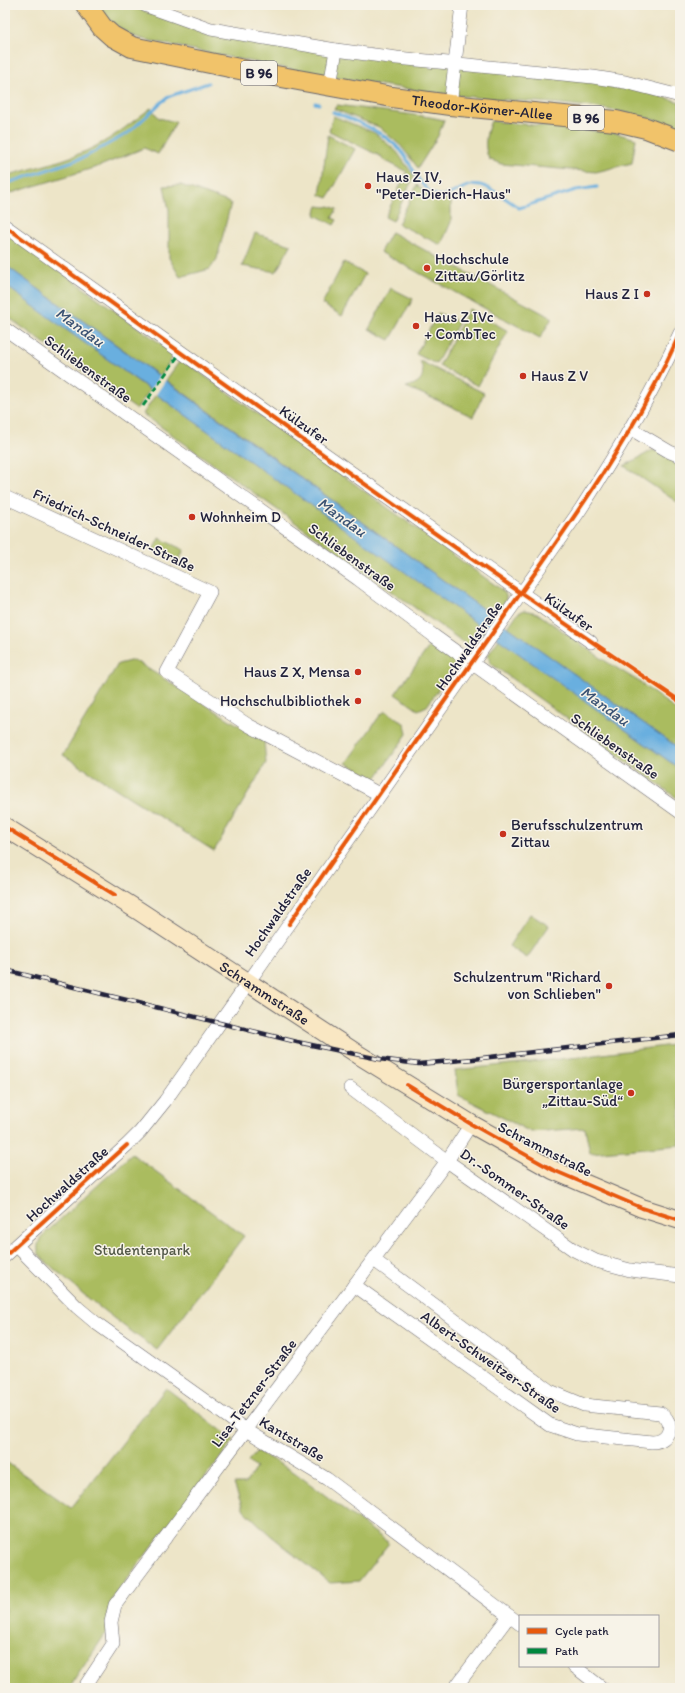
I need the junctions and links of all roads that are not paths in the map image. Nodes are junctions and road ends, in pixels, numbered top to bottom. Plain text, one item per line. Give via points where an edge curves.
1 (86, 5) edge
2 (144, 5) edge
3 (462, 5) edge
4 (336, 50) junction
5 (454, 63) junction
6 (330, 86) junction
7 (680, 96) edge
8 (450, 105) junction
9 (680, 141) edge
10 (5, 226) edge
11 (5, 329) edge
12 (680, 333) edge
13 (631, 429) junction
14 (680, 456) edge
15 (5, 497) edge
16 (521, 593) junction
17 (591, 642) dead end
18 (472, 663) junction
19 (379, 794) junction
20 (680, 812) edge
21 (5, 827) edge
22 (248, 982) junction
23 (350, 1088) dead end
24 (471, 1124) junction
25 (447, 1161) junction
26 (680, 1220) edge
27 (17, 1246) junction
28 (5, 1256) edge
29 (374, 1260) junction
30 (680, 1276) edge
31 (354, 1285) junction
32 (246, 1430) junction
33 (509, 1616) junction
34 (519, 1623) edge
35 (575, 1667) edge
36 (84, 1688) edge
37 (455, 1688) edge
38 (602, 1688) edge

1 - 6 main road, Theodor-Körner-Allee / B 96 via 102,27 132,47
2 - 4 street via 211,29
3 - 5 street
4 - 5 street
4 - 6 street
5 - 7 street via 593,77
5 - 8 street
6 - 8 main road, Theodor-Körner-Allee / B 96
8 - 9 main road, Theodor-Körner-Allee / B 96 via 616,121 646,128
10 - 16 street, Külzufer
11 - 18 street, Schliebenstraße via 358,579
12 - 13 street, Hochwaldstraße
13 - 14 street
13 - 16 street, Hochwaldstraße
15 - 19 street, Friedrich-Schneider-Straße via 210,592 167,672 248,725
16 - 17 street, Külzufer
16 - 18 street, Hochwaldstraße
18 - 19 street, Hochwaldstraße
18 - 20 street, Schliebenstraße
19 - 22 street, Hochwaldstraße
21 - 22 main road, Schrammstraße
22 - 24 main road, Schrammstraße
22 - 27 street, Hochwaldstraße via 165,1101 140,1132
23 - 25 street, Dr.-Sommer-Straße
24 - 25 street, Lisa-Tetzner-Straße
24 - 26 main road, Schrammstraße via 553,1170 642,1208
25 - 29 street, Lisa-Tetzner-Straße
25 - 30 street, Dr.-Sommer-Straße via 574,1250 590,1258 630,1270
27 - 28 street, Hochwaldstraße
27 - 32 street, Kantstraße via 96,1323
29 - 31 street, Lisa-Tetzner-Straße
29 - 31 street, Albert-Schweitzer-Straße via 550,1391 584,1405 660,1413 667,1418 669,1432 660,1441 652,1442 577,1434 550,1425
31 - 32 street, Lisa-Tetzner-Straße
32 - 33 street, Kantstraße via 327,1479
32 - 36 street, Lisa-Tetzner-Straße via 115,1605 111,1622 113,1644
33 - 34 street, Kantstraße
33 - 37 street
35 - 38 street

